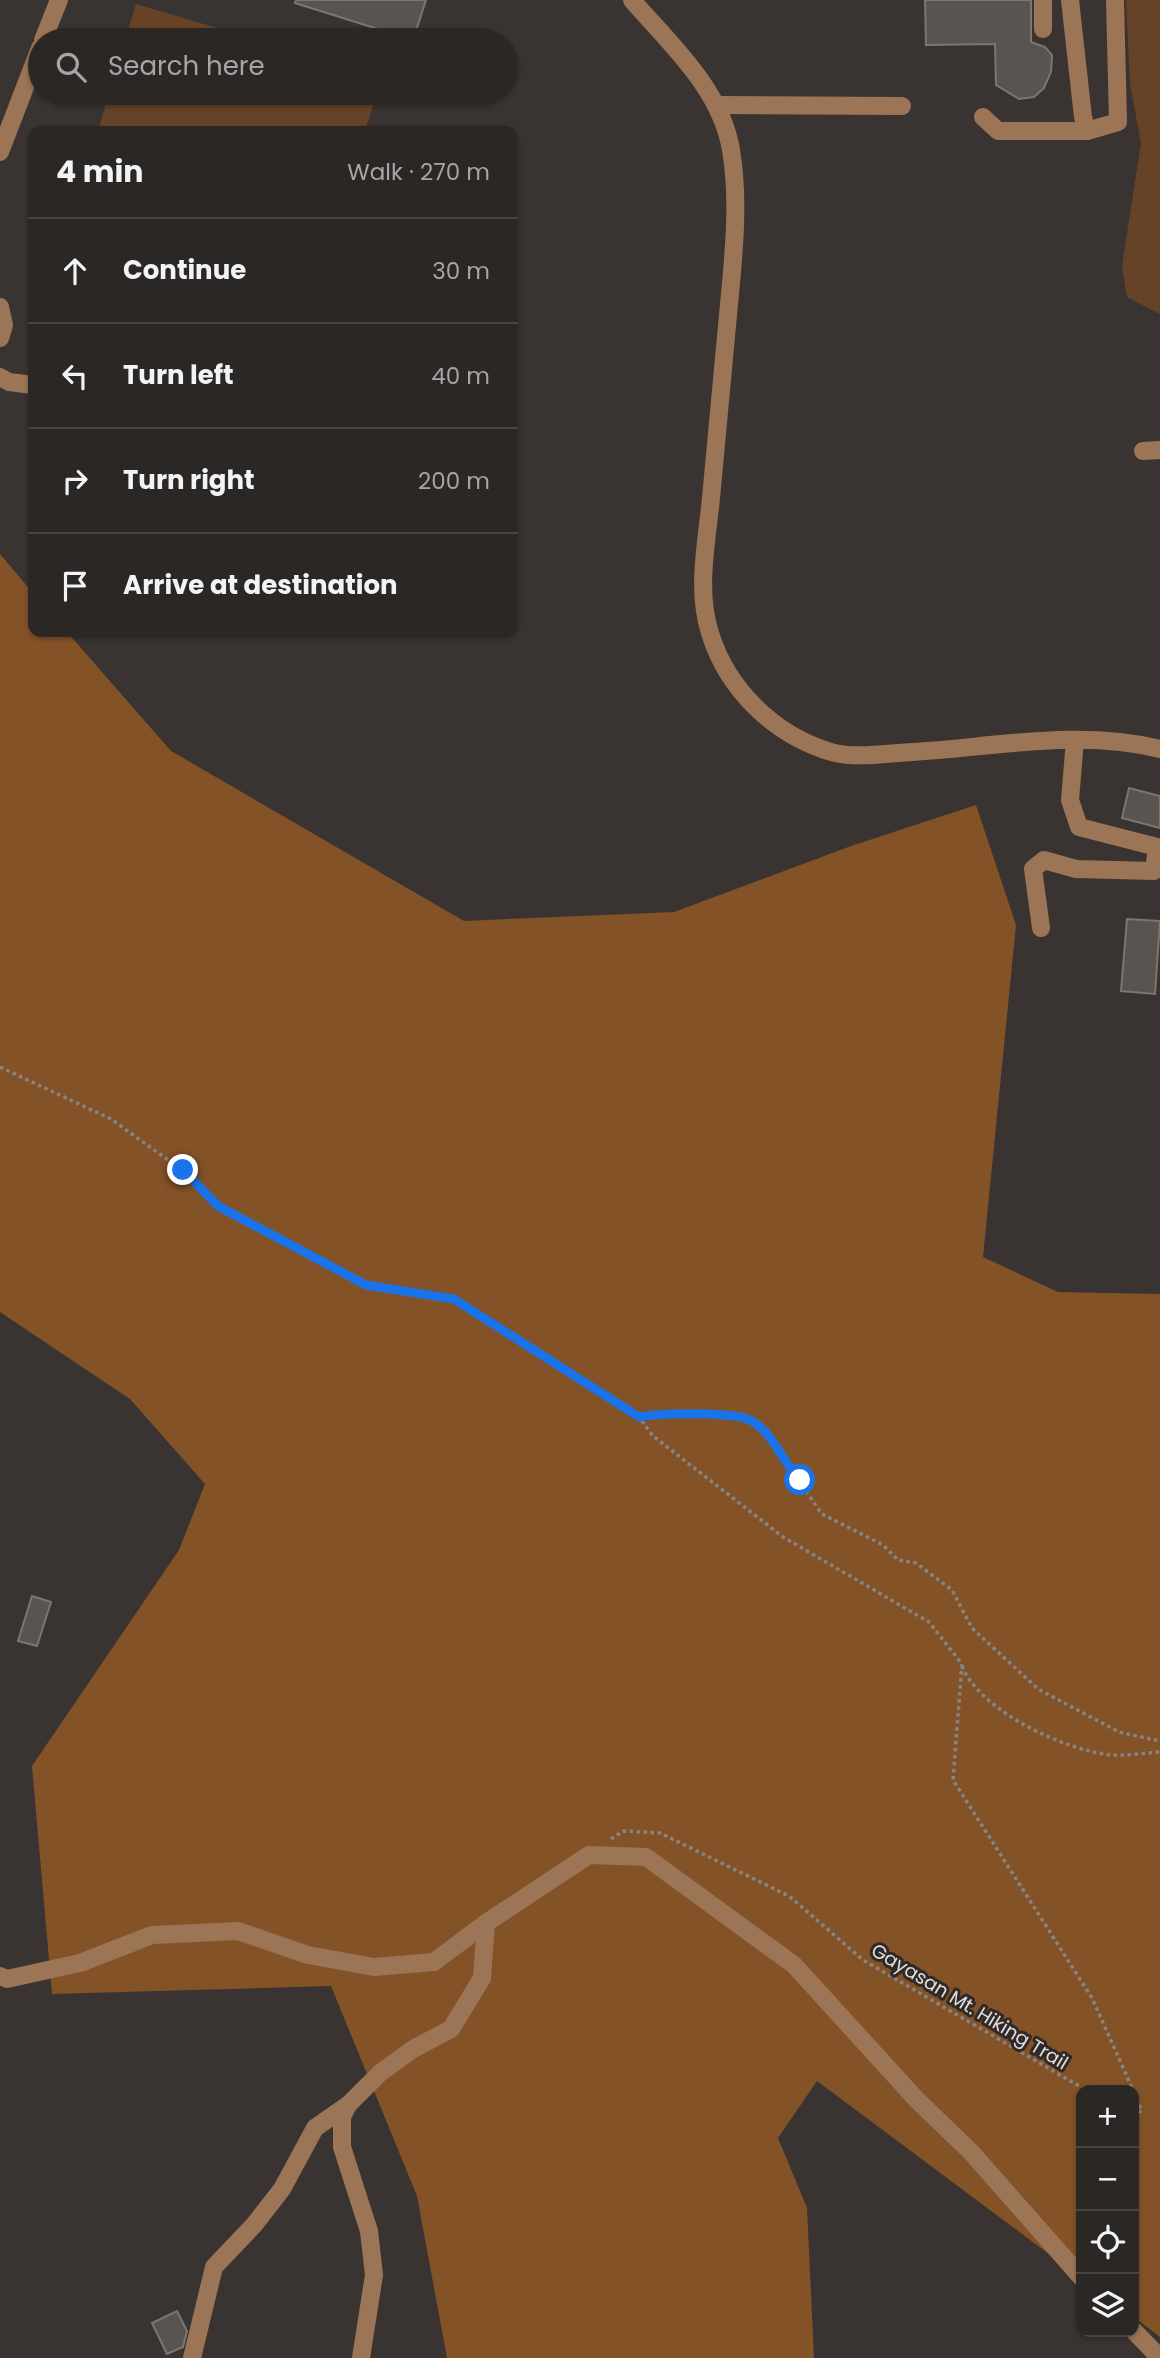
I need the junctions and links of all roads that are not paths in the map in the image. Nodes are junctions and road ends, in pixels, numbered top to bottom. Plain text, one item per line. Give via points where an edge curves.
1 (59, 0) edge
2 (632, 0) edge
3 (1043, 0) edge
4 (1070, 0) edge
5 (1115, 0) edge
6 (48, 28) edge
7 (1043, 29) dead end
8 (28, 79) edge
9 (718, 105) junction
10 (902, 106) dead end
11 (983, 117) dead end
12 (1087, 131) junction
13 (0, 152) edge
14 (0, 307) edge
15 (0, 338) edge
16 (0, 377) edge
17 (28, 384) edge
18 (1075, 740) junction
19 (1160, 749) edge
20 (1041, 928) dead end
21 (486, 1923) junction
22 (0, 1976) edge
23 (348, 2105) junction
24 (1078, 2274) edge
25 (1139, 2336) edge
26 (192, 2358) edge
27 (361, 2358) edge
28 (1160, 2358) edge

1 - 6 street
2 - 9 street
3 - 7 street
4 - 12 street
5 - 12 street via 1118,122
8 - 13 street
9 - 10 street
9 - 18 street via 731,150 733,259 703,579 709,632 725,670 762,713 796,738 834,753
11 - 12 street via 998,131
14 - 15 street via 4,325
16 - 17 street
18 - 19 street via 1092,738
18 - 20 street via 1070,800 1079,827 1157,847 1154,871 1076,869 1044,860 1033,869
21 - 22 street via 434,1962 374,1967 308,1955 238,1931 152,1935 80,1963 7,1979
21 - 23 street via 482,1978 451,2029 380,2073
21 - 24 street via 589,1855 646,1857 794,1965 971,2152
23 - 26 street via 315,2128 282,2189 214,2267
23 - 27 street via 342,2117 342,2147 369,2231 374,2275
25 - 28 street

